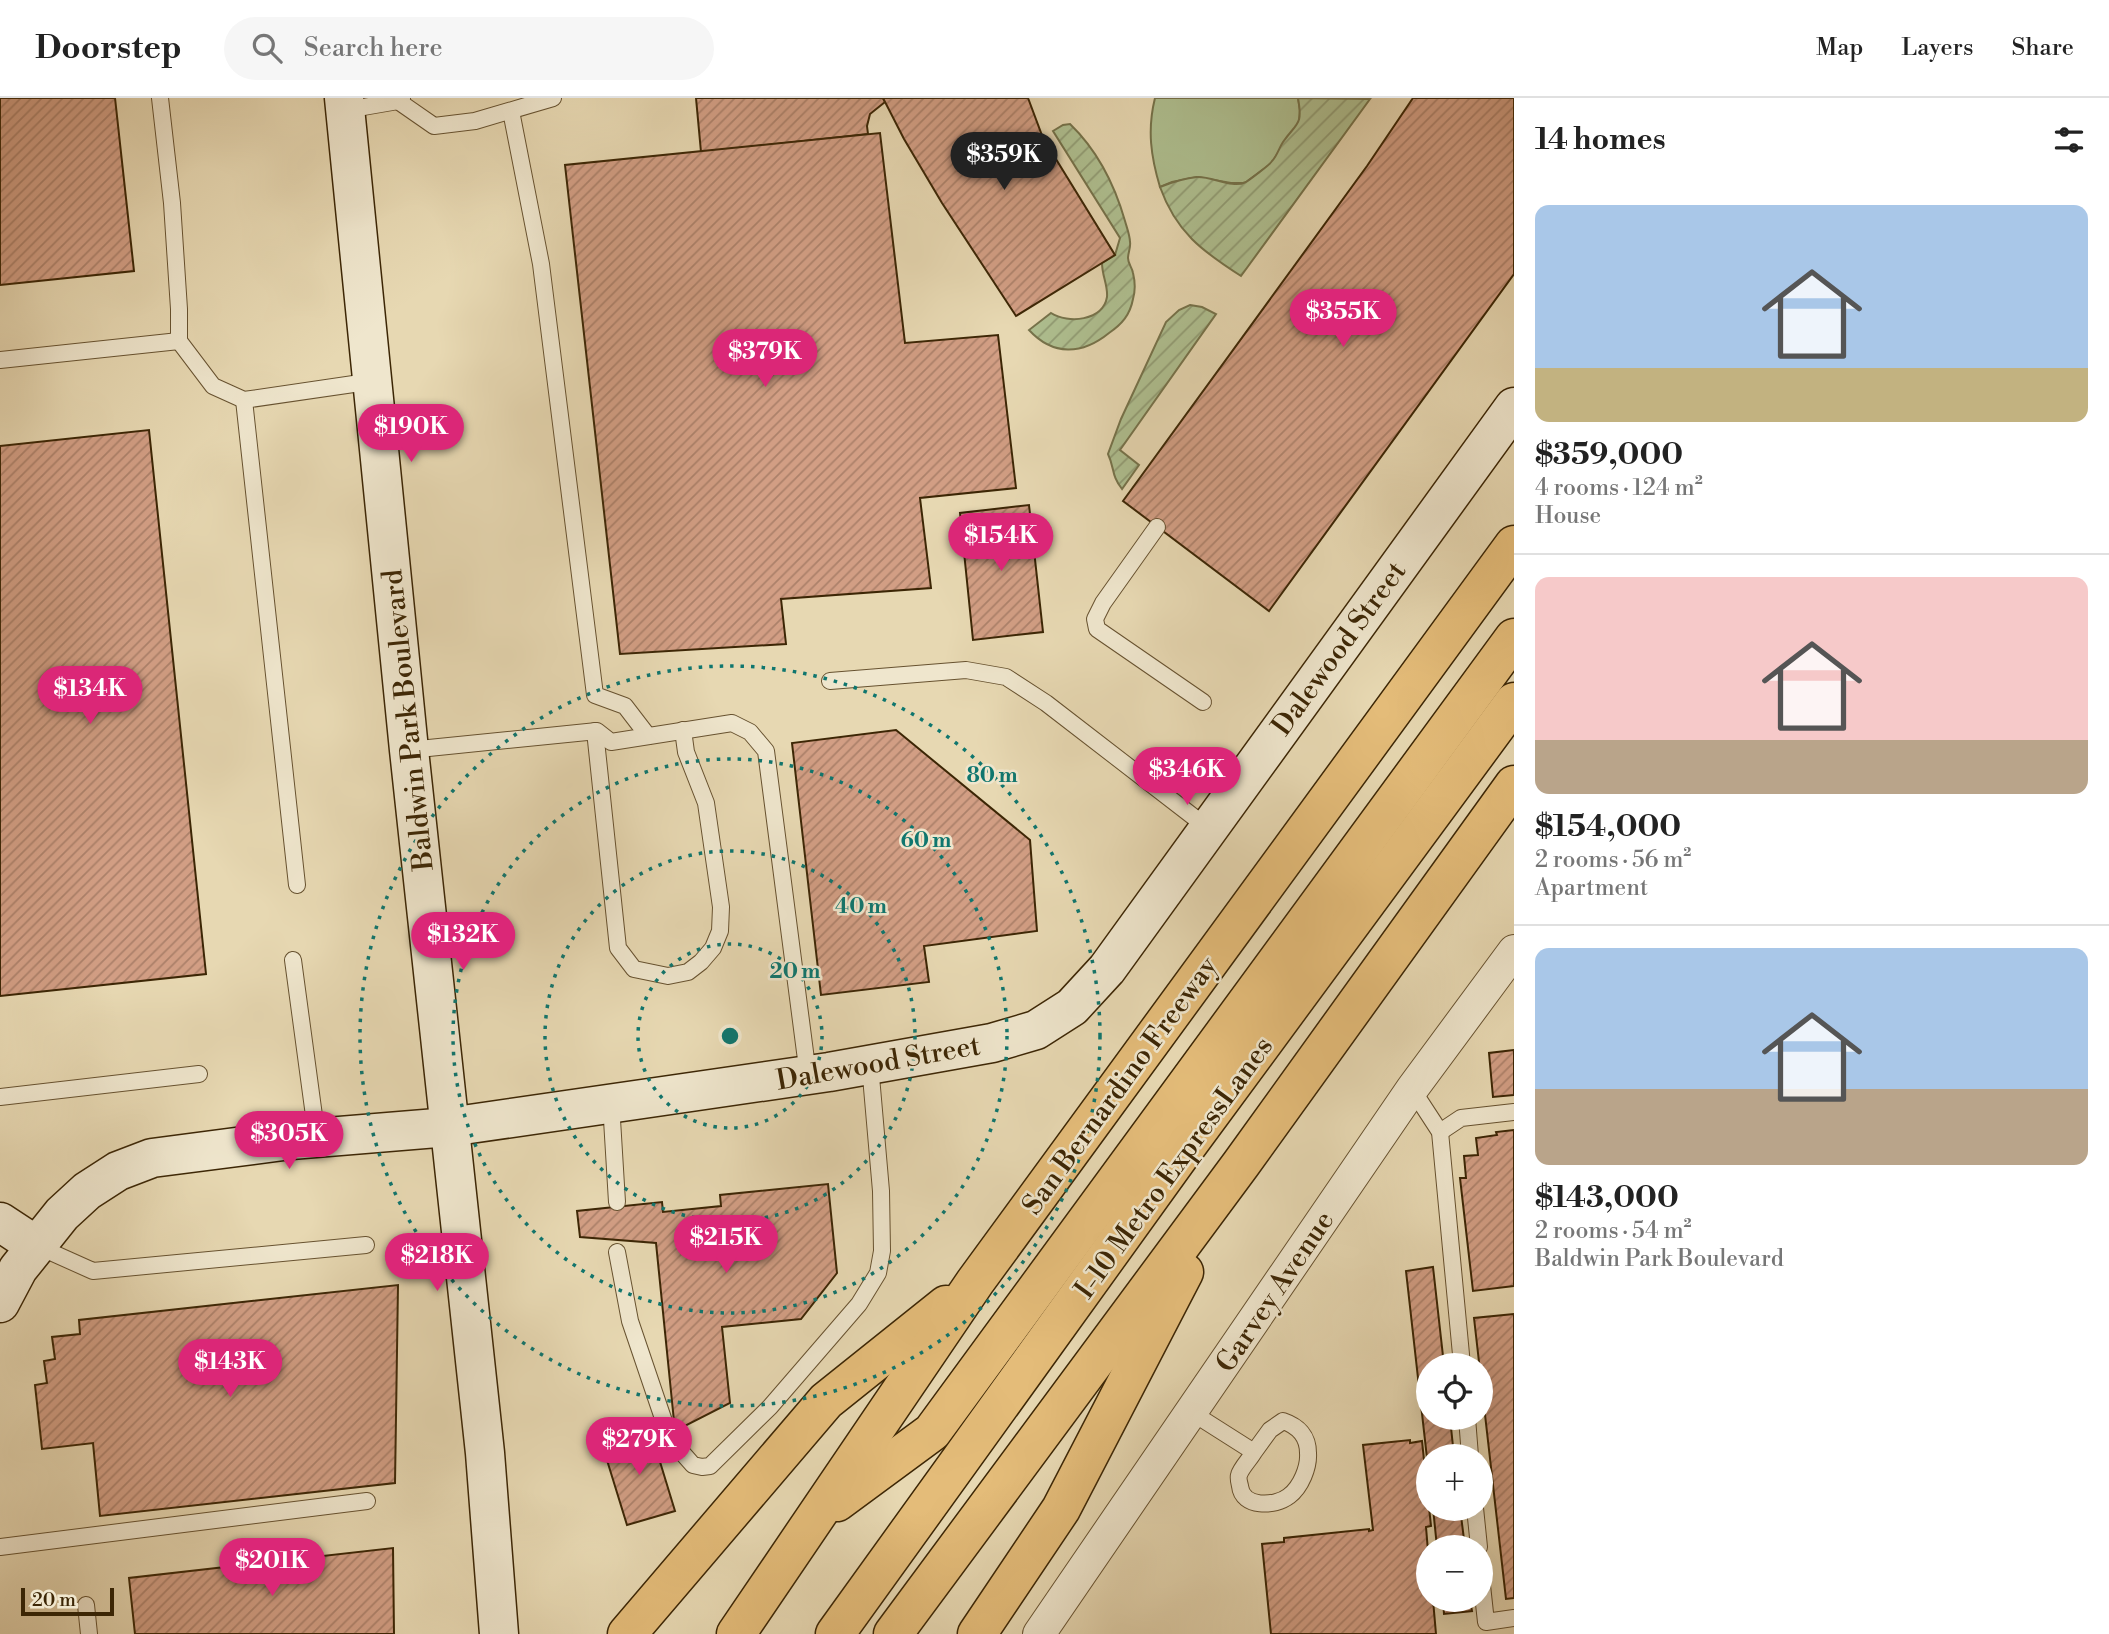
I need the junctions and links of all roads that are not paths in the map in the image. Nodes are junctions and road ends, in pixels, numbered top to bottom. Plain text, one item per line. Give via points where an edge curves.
1 (160, 98) edge
2 (553, 98) edge
3 (400, 100) edge
4 (345, 104) edge
5 (511, 111) junction
6 (178, 341) junction
7 (0, 360) edge
8 (373, 381) junction
9 (244, 400) junction
10 (1514, 407) edge
11 (1157, 527) dead end
12 (1514, 545) edge
13 (1514, 638) edge
14 (830, 681) dead end
15 (1203, 702) dead end
16 (1514, 702) edge
17 (683, 730) junction
18 (594, 731) junction
19 (648, 736) junction
20 (409, 750) junction
21 (1514, 785) edge
22 (1208, 828) junction
23 (297, 885) dead end
24 (1511, 959) edge
25 (293, 960) dead end
26 (870, 1065) junction
27 (199, 1074) dead end
28 (808, 1075) junction
29 (1412, 1089) junction
30 (0, 1097) edge
31 (611, 1103) junction
32 (1514, 1112) edge
33 (449, 1127) junction
34 (1440, 1132) junction
35 (317, 1138) junction
36 (1241, 1164) junction
37 (617, 1202) dead end
38 (0, 1222) edge
39 (35, 1245) junction
40 (366, 1245) dead end
41 (617, 1252) dead end
42 (975, 1282) junction
43 (0, 1303) edge
44 (1461, 1353) edge
45 (1191, 1412) junction
46 (1254, 1452) junction
47 (367, 1501) dead end
48 (816, 1518) junction
49 (0, 1547) edge
50 (86, 1605) dead end
51 (1485, 1612) edge
52 (1514, 1618) edge
53 (89, 1634) edge
54 (499, 1634) edge
55 (627, 1634) edge
56 (736, 1634) edge
57 (835, 1634) edge
58 (893, 1634) edge
59 (977, 1634) edge
60 (1038, 1634) edge

1 - 6 lane via 172,203
2 - 5 lane
3 - 4 lane
3 - 5 lane via 434,126
4 - 8 main road, Baldwin Park Boulevard
5 - 19 lane via 541,264 595,695 625,706
6 - 7 lane
6 - 9 lane via 213,386
8 - 9 lane
8 - 20 main road, Baldwin Park Boulevard
9 - 23 lane
10 - 22 main road, Dalewood Street
11 - 15 lane via 1094,619 1097,629
12 - 42 highway, San Bernardino Freeway
13 - 48 highway via 932,1432
14 - 22 lane via 966,670 1006,677
16 - 57 highway, I-10 Metro ExpressLanes
17 - 18 lane via 686,752 706,803 720,930 701,962 688,972 668,976 634,969 618,948
17 - 19 lane
17 - 28 lane via 732,723 750,732 766,751
18 - 19 lane via 611,742
18 - 20 lane
20 - 33 main road, Baldwin Park Boulevard
21 - 36 highway
22 - 26 main road, Dalewood Street via 1107,969 1072,1007 1036,1030 992,1043
24 - 29 street, Garvey Avenue
25 - 35 lane
26 - 28 main road, Dalewood Street
26 - 41 lane via 881,1191 882,1251 877,1273 859,1304 779,1397 710,1466 693,1465 670,1439 631,1321
27 - 30 lane
28 - 31 main road, Dalewood Street
29 - 34 lane
29 - 45 street, Garvey Avenue
31 - 33 main road, Dalewood Street
31 - 37 lane
32 - 34 lane via 1461,1118
33 - 35 main road, Dalewood Street
33 - 54 main road, Baldwin Park Boulevard via 485,1452
34 - 44 lane
35 - 39 main road, Dalewood Street via 152,1158 118,1171 86,1191
36 - 58 highway
36 - 59 highway via 1061,1509
38 - 39 main road
39 - 40 lane via 93,1270
39 - 43 main road, Dalewood Street
42 - 48 highway, San Bernardino Freeway
42 - 55 highway via 826,1401
45 - 46 lane
45 - 60 street, Garvey Avenue
46 - 46 lane via 1283,1421 1301,1431 1309,1465 1289,1496 1259,1504 1240,1490 1239,1475
47 - 49 lane
48 - 56 highway, San Bernardino Freeway
50 - 53 lane
51 - 52 lane via 1486,1622

